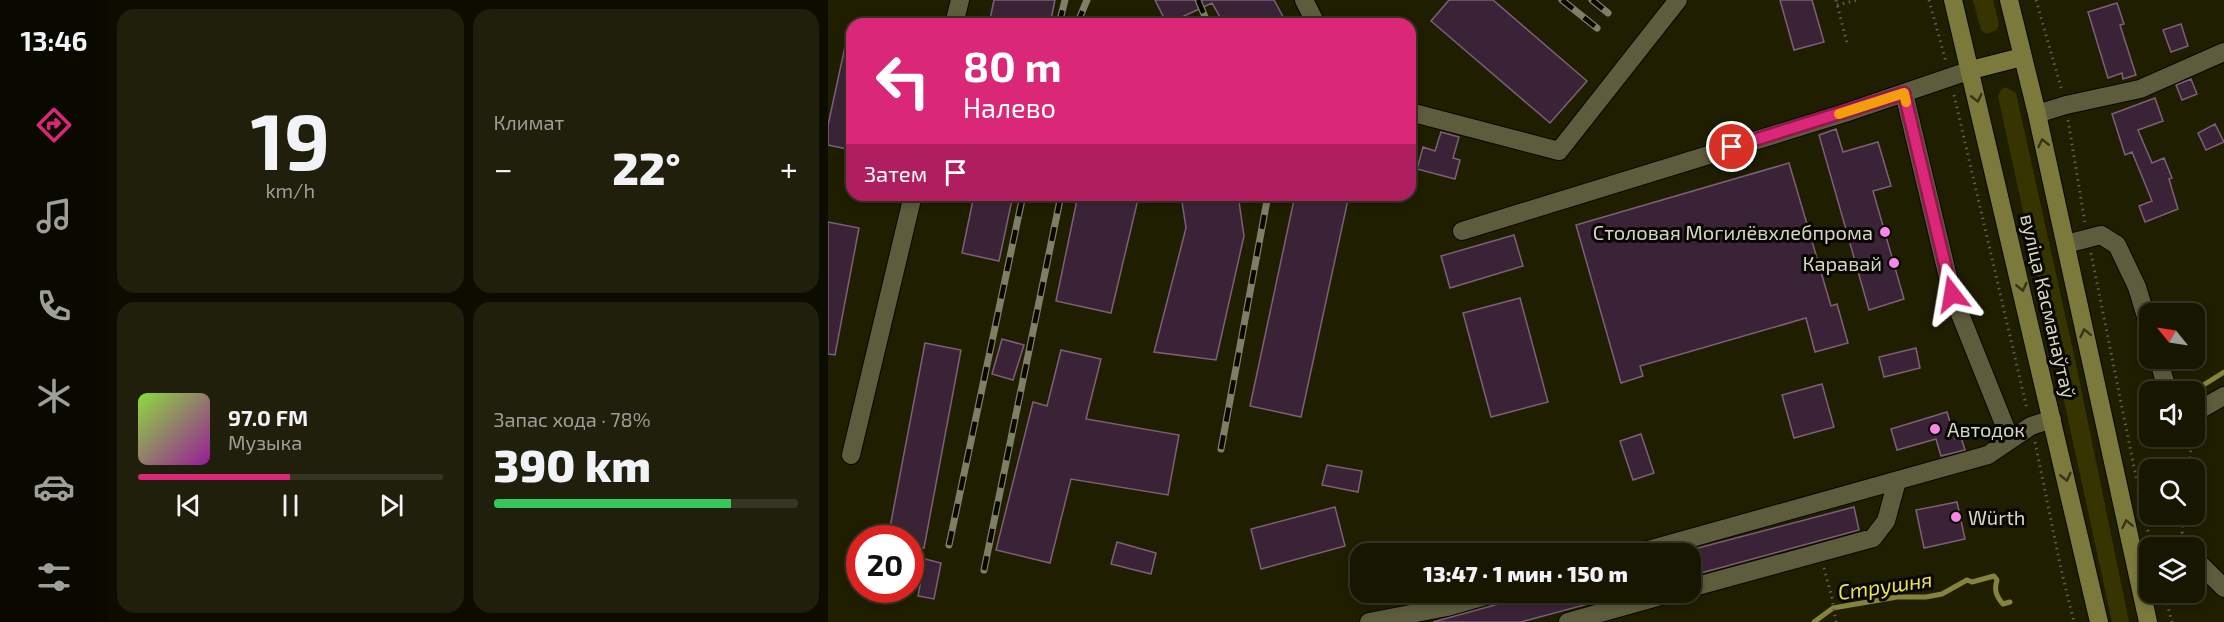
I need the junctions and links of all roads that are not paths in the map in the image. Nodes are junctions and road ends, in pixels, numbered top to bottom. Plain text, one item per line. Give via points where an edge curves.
1 (960, 0) edge
2 (1304, 0) edge
3 (1678, 0) edge
4 (1953, 0) edge
5 (2009, 0) edge
6 (956, 18) edge
7 (1313, 18) edge
8 (2224, 52) edge
9 (2022, 57) junction
10 (1971, 70) junction
11 (1904, 93) junction
12 (1416, 114) edge
13 (2037, 114) junction
14 (912, 201) edge
15 (1462, 231) dead end
16 (2066, 244) junction
17 (2142, 303) edge
18 (2224, 396) edge
19 (2205, 407) edge
20 (2052, 419) junction
21 (2010, 439) junction
22 (851, 455) dead end
23 (1897, 481) junction
24 (1674, 543) edge
25 (2205, 569) edge
26 (1701, 585) edge
27 (2224, 588) edge
28 (1463, 603) edge
29 (1636, 603) edge
30 (1369, 622) edge
31 (1568, 622) edge
32 (2099, 622) edge
33 (2148, 622) edge

1 - 6 street
2 - 7 street
3 - 12 street via 1559,151
4 - 10 main road, вуліца Касманаўтаў
5 - 9 main road, вуліца Касманаўтаў
8 - 13 street via 2140,89
9 - 10 main road
9 - 13 main road, вуліца Касманаўтаў
10 - 11 street
10 -> 20 main road, вуліца Касманаўтаў
11 - 15 street
11 - 21 street via 1952,294
16 -> 13 main road, вуліца Касманаўтаў
14 - 22 street
16 - 17 street via 2102,235 2117,245
33 -> 16 main road, вуліца Касманаўтаў
18 - 19 street
20 - 21 street
20 -> 32 main road, вуліца Касманаўтаў
21 - 23 street via 1988,455
23 - 24 street
23 - 26 street via 1886,521 1873,538
25 - 27 street
28 - 30 street
29 - 31 street

